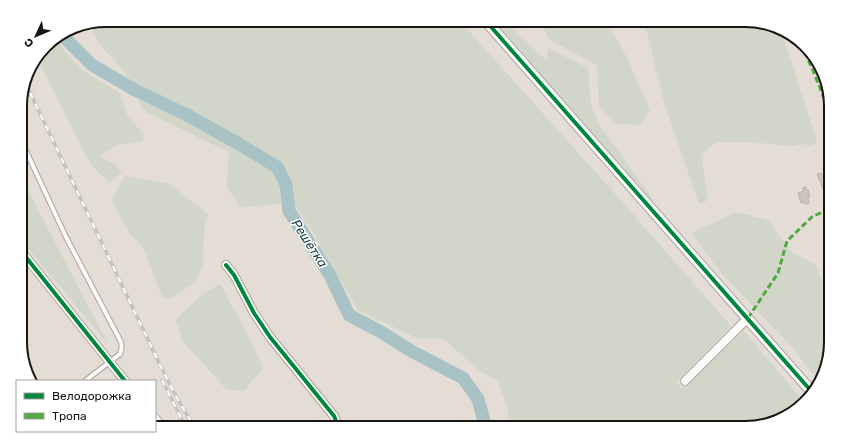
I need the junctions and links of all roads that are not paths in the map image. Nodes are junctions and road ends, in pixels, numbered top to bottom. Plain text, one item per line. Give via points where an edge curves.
1 (491, 27) edge
2 (27, 153) edge
3 (27, 260) edge
4 (226, 265) dead end
5 (748, 318) junction
6 (110, 362) junction
7 (86, 380) edge
8 (125, 380) edge
9 (685, 381) dead end
10 (809, 388) edge
11 (336, 421) edge

1 - 5 street
2 - 6 lane via 66,237 121,342 122,351
3 - 6 street
4 - 11 street via 270,337
5 - 9 street
5 - 10 street
6 - 7 lane
6 - 8 street

